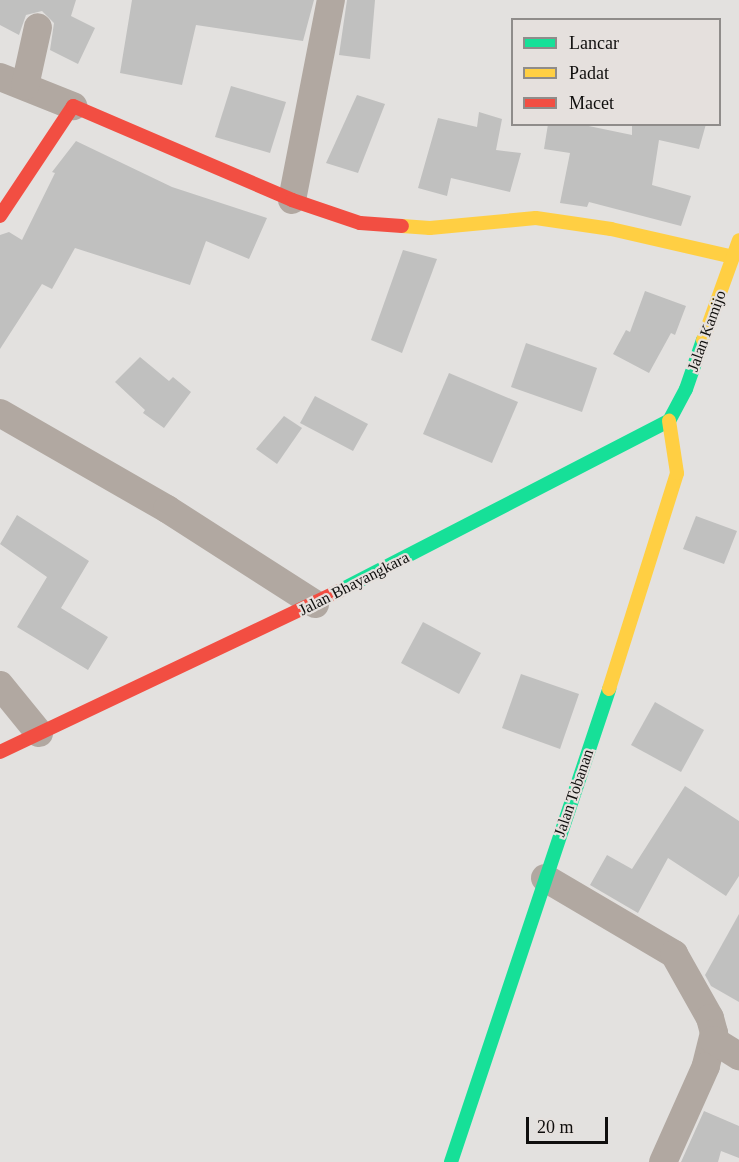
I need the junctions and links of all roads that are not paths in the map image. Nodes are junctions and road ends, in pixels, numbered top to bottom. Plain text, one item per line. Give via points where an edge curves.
1 (331, 0) edge
2 (38, 27) dead end
3 (12, 82) edge
4 (73, 106) junction
5 (292, 200) junction
6 (0, 216) edge
7 (739, 240) edge
8 (733, 258) junction
9 (0, 413) edge
10 (669, 421) junction
11 (315, 604) junction
12 (0, 685) edge
13 (39, 733) junction
14 (0, 752) edge
15 (545, 878) junction
16 (713, 1040) junction
17 (739, 1056) edge
18 (451, 1162) edge
19 (663, 1162) edge

1 - 5 street
2 - 3 street
3 - 4 street
4 - 5 street
4 - 6 street
5 - 8 street via 360,223 430,228 536,218 611,229
7 - 8 street, Jalan Kamijo
8 - 10 street, Jalan Kamijo via 686,389
9 - 11 street via 167,509
10 - 11 street, Jalan Bhayangkara
10 - 15 street, Jalan Tobanan via 677,473
11 - 13 street, Jalan Bhayangkara
12 - 13 street
13 - 14 street, Jalan Bhayangkara
15 - 16 street via 674,954 710,1018
15 - 18 street, Jalan Tobanan
16 - 17 street
16 - 19 street via 706,1066

